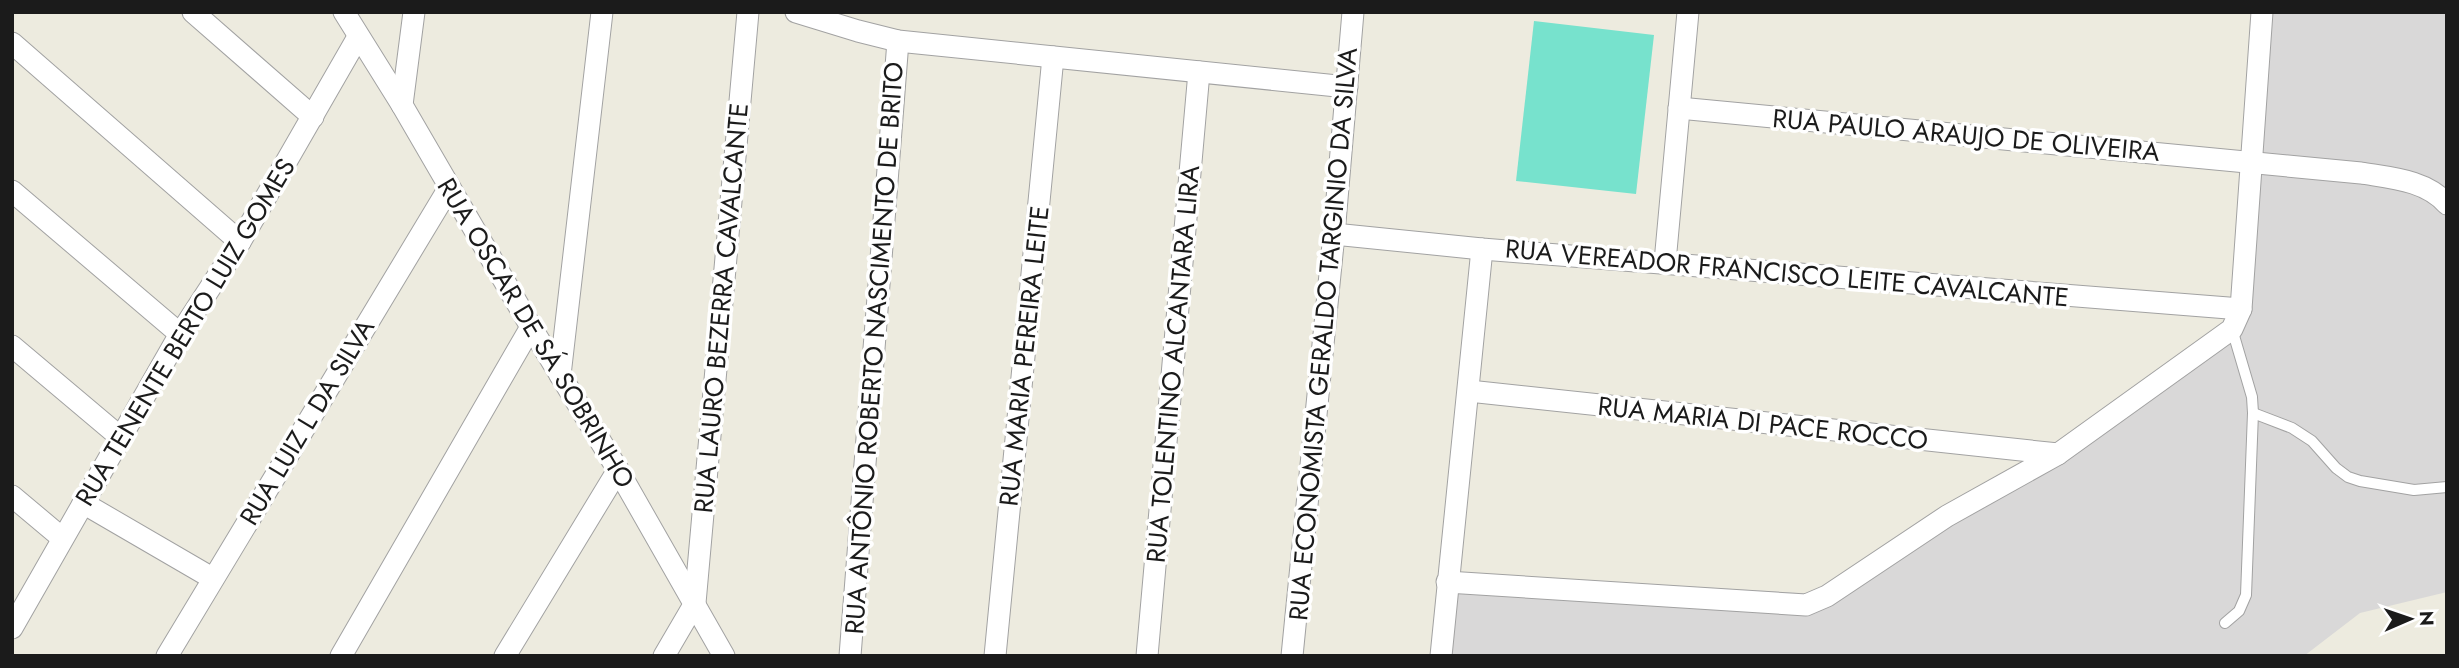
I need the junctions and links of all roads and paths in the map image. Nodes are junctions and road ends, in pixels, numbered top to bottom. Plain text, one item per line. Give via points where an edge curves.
1 (193, 12) edge
2 (344, 12) edge
3 (414, 12) edge
4 (602, 12) edge
5 (748, 12) edge
6 (1353, 12) edge
7 (1688, 12) edge
8 (2255, 13) edge
9 (807, 14) edge
10 (358, 37) junction
11 (898, 41) junction
12 (12, 43) edge
13 (1053, 57) junction
14 (1199, 72) junction
15 (1346, 87) junction
16 (402, 106) junction
17 (1679, 108) junction
18 (313, 117) junction
19 (2252, 161) junction
20 (449, 188) junction
21 (12, 191) edge
22 (2447, 204) edge
23 (1334, 234) junction
24 (240, 242) junction
25 (1482, 249) junction
26 (1665, 262) junction
27 (2241, 309) junction
28 (531, 327) junction
29 (2232, 329) junction
30 (180, 334) junction
31 (12, 346) edge
32 (560, 376) junction
33 (1469, 391) junction
34 (2253, 414) junction
35 (120, 437) junction
36 (2058, 454) junction
37 (618, 470) junction
38 (2447, 487) edge
39 (12, 496) edge
40 (83, 503) junction
41 (62, 538) junction
42 (212, 578) junction
43 (1447, 582) junction
44 (695, 603) junction
45 (2225, 623) dead end
46 (12, 628) edge
47 (167, 656) edge
48 (341, 656) edge
49 (505, 656) edge
50 (664, 656) edge
51 (724, 656) edge
52 (850, 656) edge
53 (995, 656) edge
54 (1147, 656) edge
55 (1292, 656) edge
56 (1441, 656) edge

1 - 18 street
2 - 10 street, RUA OSCAR DE SÁ SOBRINHO
3 - 16 street
4 - 32 street
5 - 44 street, RUA LAURO BEZERRA CAVALCANTE
6 - 15 street, RUA ECONOMISTA GERALDO TARGINIO DA SILVA
7 - 17 street
8 - 19 street
9 - 11 street
10 - 16 street, RUA OSCAR DE SÁ SOBRINHO
10 - 18 street, RUA TENENTE BERTO LUIZ GOMES
11 - 13 street
11 - 52 street, RUA ANTÔNIO ROBERTO NASCIMENTO DE BRITO
12 - 24 street
13 - 14 street
13 - 53 street, RUA MARIA PEREIRA LEITE
14 - 15 street
14 - 54 street, RUA TOLENTINO ALCANTARA LIRA
15 - 23 street, RUA ECONOMISTA GERALDO TARGINIO DA SILVA
16 - 20 street, RUA OSCAR DE SÁ SOBRINHO
17 - 19 street, RUA PAULO ARAUJO DE OLIVEIRA
17 - 26 street
18 - 24 street, RUA TENENTE BERTO LUIZ GOMES
19 - 22 street, RUA PAULO ARAUJO DE OLIVEIRA via 2396,179 2438,194
19 - 27 street
20 - 28 street, RUA OSCAR DE SÁ SOBRINHO
20 - 42 street, RUA LUIZ L DA SILVA
21 - 30 street
23 - 25 street, RUA VEREADOR FRANCISCO LEITE CAVALCANTE
23 - 55 street, RUA ECONOMISTA GERALDO TARGINIO DA SILVA
24 - 30 street, RUA TENENTE BERTO LUIZ GOMES
25 - 26 street, RUA VEREADOR FRANCISCO LEITE CAVALCANTE
25 - 33 street
26 - 27 street, RUA VEREADOR FRANCISCO LEITE CAVALCANTE
27 - 29 street
28 - 32 street, RUA OSCAR DE SÁ SOBRINHO
28 - 48 street
29 - 34 lane
29 - 36 street
30 - 35 street, RUA TENENTE BERTO LUIZ GOMES
31 - 35 street
32 - 37 street, RUA OSCAR DE SÁ SOBRINHO
33 - 36 street, RUA MARIA DI PACE ROCCO
33 - 43 street
34 - 38 lane via 2312,441 2348,477 2414,490
34 - 45 lane via 2246,595 2239,611
35 - 40 street, RUA TENENTE BERTO LUIZ GOMES
36 - 43 street via 1947,516 1827,596 1806,605
37 - 44 street, RUA OSCAR DE SÁ SOBRINHO
37 - 49 street
39 - 41 street
40 - 41 street, RUA TENENTE BERTO LUIZ GOMES
40 - 42 street
41 - 46 street, RUA TENENTE BERTO LUIZ GOMES
42 - 47 street, RUA LUIZ L DA SILVA
43 - 56 street
44 - 50 street
44 - 51 street, RUA OSCAR DE SÁ SOBRINHO

